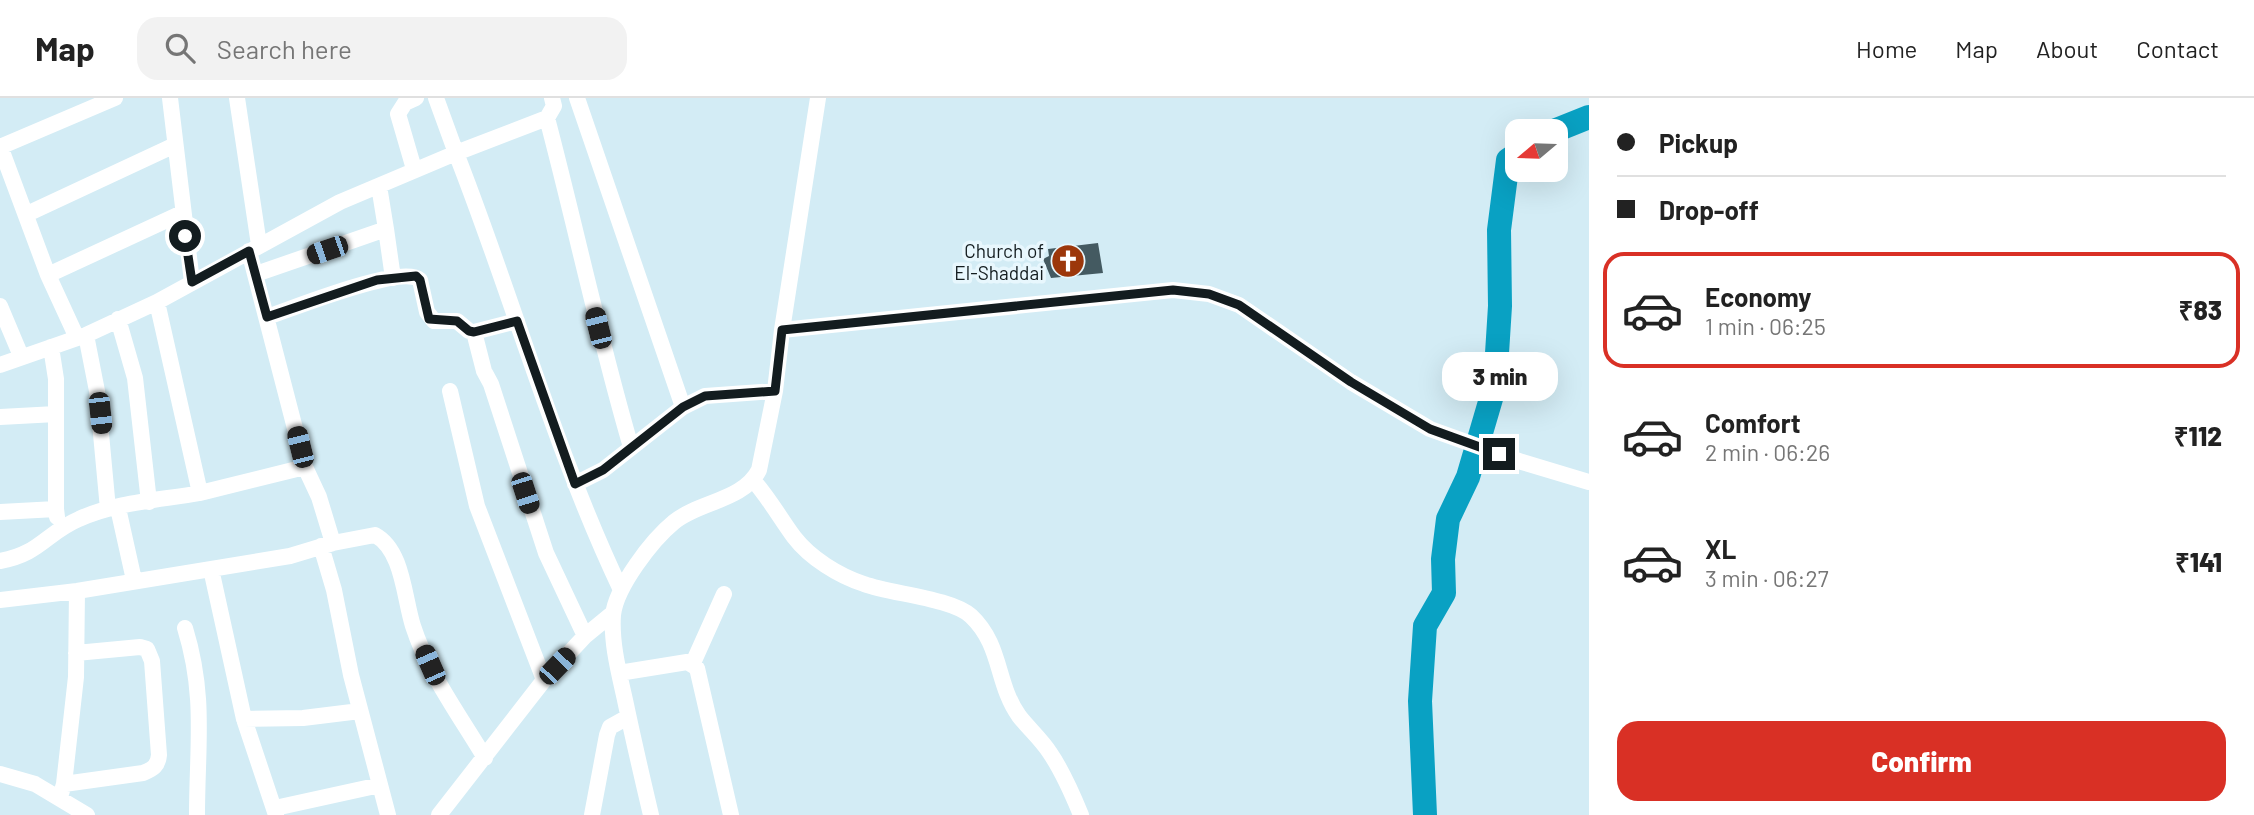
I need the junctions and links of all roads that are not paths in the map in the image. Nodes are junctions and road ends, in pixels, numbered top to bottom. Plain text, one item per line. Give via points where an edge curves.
1 (115, 98) edge
2 (170, 98) edge
3 (237, 98) edge
4 (416, 98) edge
5 (436, 98) edge
6 (552, 98) edge
7 (577, 98) edge
8 (818, 98) edge
9 (547, 118) junction
10 (175, 145) junction
11 (0, 147) edge
12 (456, 153) junction
13 (414, 169) junction
14 (379, 186) junction
15 (182, 213) junction
16 (27, 214) junction
17 (386, 229) junction
18 (254, 248) junction
19 (256, 274) junction
20 (48, 275) junction
21 (393, 278) junction
22 (192, 282) junction
23 (157, 302) junction
24 (0, 306) edge
25 (267, 317) junction
26 (118, 319) junction
27 (517, 321) junction
28 (782, 330) junction
29 (474, 332) junction
30 (81, 337) junction
31 (51, 348) junction
32 (21, 356) junction
33 (0, 365) edge
34 (450, 391) dead end
35 (775, 391) junction
36 (683, 407) junction
37 (56, 414) junction
38 (0, 417) edge
39 (631, 447) junction
40 (305, 467) junction
41 (753, 480) junction
42 (1589, 482) edge
43 (575, 484) junction
44 (200, 493) junction
45 (149, 502) junction
46 (113, 508) junction
47 (56, 509) junction
48 (0, 512) edge
49 (58, 529) junction
50 (327, 544) junction
51 (0, 561) edge
52 (211, 569) junction
53 (134, 580) junction
54 (621, 590) junction
55 (77, 592) junction
56 (724, 594) dead end
57 (0, 600) edge
58 (613, 613) junction
59 (185, 628) dead end
60 (585, 636) junction
61 (76, 653) junction
62 (693, 663) junction
63 (619, 673) junction
64 (544, 680) junction
65 (360, 711) junction
66 (628, 717) junction
67 (244, 719) junction
68 (485, 758) junction
69 (0, 774) edge
70 (380, 785) junction
71 (62, 791) junction
72 (276, 812) edge
73 (441, 814) edge
74 (87, 815) edge
75 (197, 815) edge
76 (388, 815) edge
77 (592, 815) edge
78 (650, 815) edge
79 (731, 815) edge
80 (1080, 815) edge

1 - 11 street
2 - 10 street
3 - 18 street
4 - 13 street via 405,103 398,114
5 - 12 street
6 - 9 street via 554,106
7 - 36 street
8 - 28 street
9 - 12 street
9 - 39 street
10 - 15 street
10 - 16 street
11 - 16 street
12 - 13 street
12 - 27 street
13 - 14 street
14 - 17 street
14 - 18 street
15 - 20 street
15 - 22 street
16 - 20 street
17 - 19 street
17 - 21 street
18 - 19 street
18 - 22 street
19 - 25 street
20 - 30 street
21 - 25 street
21 - 29 street via 416,276 429,319 457,321
22 - 23 street
23 - 26 street
23 - 44 street
24 - 32 street
25 - 40 street
26 - 30 street
26 - 45 street via 135,378
27 - 29 street
27 - 43 street
28 - 35 street
28 - 42 street via 1173,290 1209,294 1239,305 1351,382 1430,429
29 - 60 street via 545,553
30 - 31 street
30 - 46 street via 97,391
31 - 32 street
31 - 37 street
32 - 33 street
34 - 64 street via 477,506
35 - 36 street via 715,394
35 - 41 street via 764,454
36 - 39 street
37 - 38 street
37 - 47 street
39 - 43 street via 603,470
40 - 44 street
40 - 50 street via 319,497
41 - 54 street via 674,522 657,538
41 - 80 street via 814,558 862,584 969,614 997,654 1019,715 1050,753
43 - 54 street
44 - 45 street
45 - 46 street
46 - 49 street
46 - 53 street
47 - 48 street
47 - 49 street
49 - 51 street via 33,551
50 - 52 street via 290,556
50 - 65 street
50 - 68 street via 375,535 390,548 413,628
52 - 53 street
52 - 67 street
53 - 55 street
54 - 58 street
55 - 57 street
55 - 61 street
56 - 62 street
58 - 60 street
58 - 63 street
59 - 75 street via 195,660 201,709
60 - 64 street
61 - 71 street
61 - 71 street via 147,649 152,661 158,763 143,773
62 - 63 street
62 - 79 street via 700,673
63 - 66 street
64 - 68 street
65 - 67 street via 303,719
65 - 70 street
66 - 77 street via 610,727 607,735
66 - 78 street
67 - 72 street
68 - 73 street
69 - 71 street
70 - 72 street
70 - 76 street
71 - 74 street

